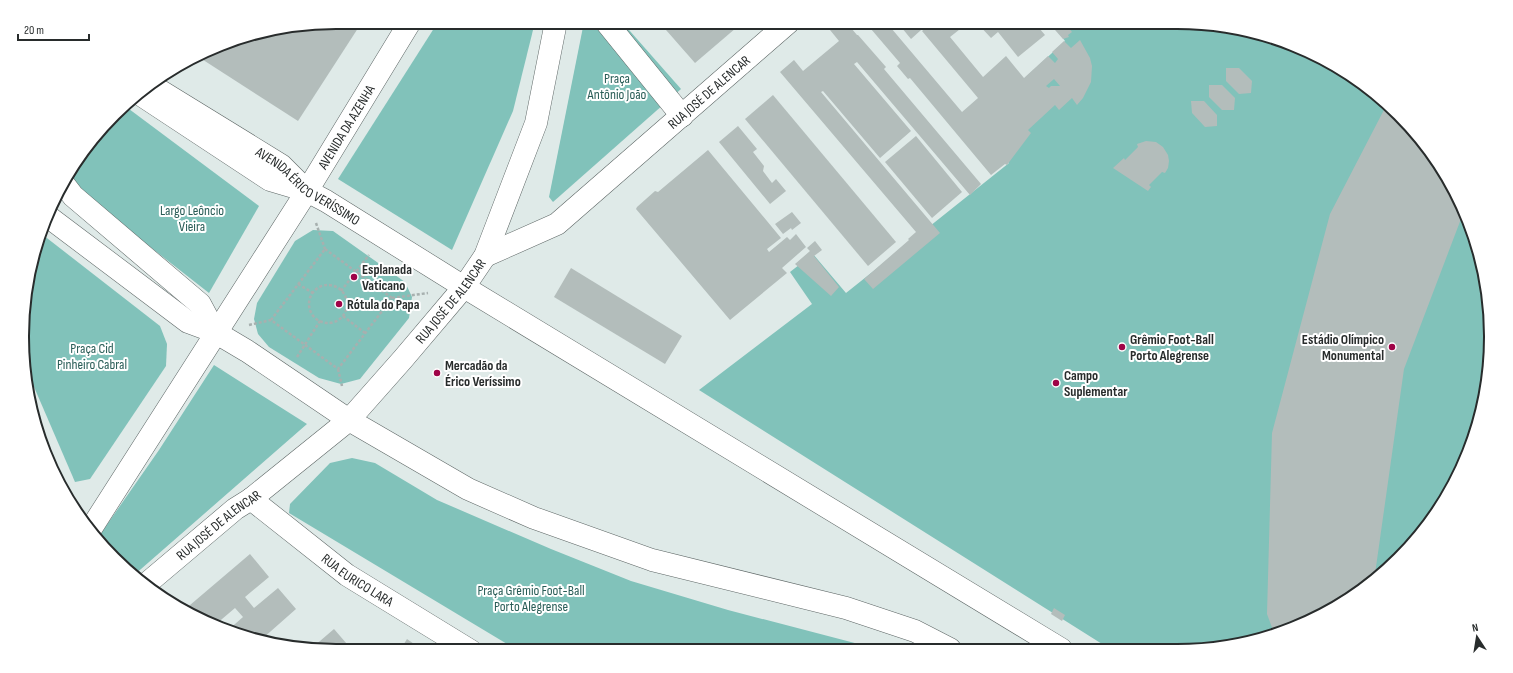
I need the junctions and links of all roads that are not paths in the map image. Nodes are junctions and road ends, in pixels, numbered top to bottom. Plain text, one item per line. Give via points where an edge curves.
1 (406, 29) edge
2 (555, 29) edge
3 (612, 29) edge
4 (781, 29) edge
5 (156, 88) edge
6 (144, 97) edge
7 (682, 116) junction
8 (67, 189) edge
9 (306, 191) junction
10 (52, 219) edge
11 (485, 256) junction
12 (464, 287) junction
13 (215, 332) junction
14 (349, 420) junction
15 (251, 499) junction
16 (94, 525) edge
17 (150, 581) edge
18 (460, 644) edge
19 (940, 644) edge
20 (1053, 644) edge

1 - 9 main road, AVENIDA DA AZENHA
2 - 11 main road via 536,123
3 - 7 main road
4 - 7 main road, RUA JOSÉ DE ALENCAR
5 - 9 main road, AVENIDA ÉRICO VERÍSSIMO via 281,165
6 - 9 main road via 270,180
7 - 11 main road, RUA JOSÉ DE ALENCAR via 557,224
8 - 13 main road via 72,196 200,304
9 - 12 main road, AVENIDA ÉRICO VERÍSSIMO via 384,236
9 - 13 main road, AVENIDA DA AZENHA
10 - 13 main road via 188,322
11 - 12 main road, RUA JOSÉ DE ALENCAR
12 - 14 main road, RUA JOSÉ DE ALENCAR
12 - 20 main road, AVENIDA ÉRICO VERÍSSIMO
13 - 14 main road
13 - 16 main road
14 - 15 main road, RUA JOSÉ DE ALENCAR
14 - 19 main road via 468,489 534,518 652,560 846,608 915,631
15 - 17 main road, RUA JOSÉ DE ALENCAR via 235,509
15 - 18 main road, RUA EURICO LARA via 347,575

